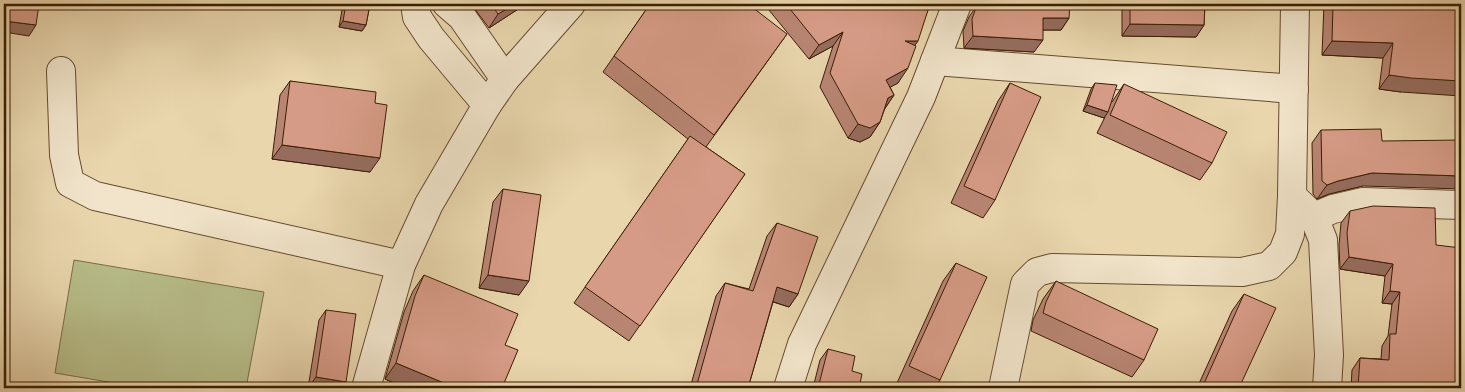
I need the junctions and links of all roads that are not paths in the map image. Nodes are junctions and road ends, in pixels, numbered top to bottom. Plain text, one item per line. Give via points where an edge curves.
1 (415, 4) edge
2 (447, 4) edge
3 (572, 4) edge
4 (957, 4) edge
5 (1294, 4) edge
6 (935, 61) junction
7 (61, 71) dead end
8 (505, 78) junction
9 (1294, 89) junction
10 (486, 105) junction
11 (1292, 196) junction
12 (1461, 205) edge
13 (1314, 217) junction
14 (401, 265) junction
15 (366, 388) edge
16 (788, 388) edge
17 (1003, 388) edge
18 (1327, 388) edge

1 - 10 street via 418,17 431,38
2 - 8 street via 462,17
3 - 8 street
4 - 6 street
5 - 9 street
6 - 9 street
6 - 16 street via 921,97 802,344
7 - 14 street via 64,155 70,183 95,196
8 - 10 street
9 - 11 street
10 - 14 street via 429,204
11 - 13 street
11 - 17 street via 1290,234 1283,252 1269,266 1242,272 1052,268 1036,272 1026,284
12 - 13 street via 1363,202
13 - 18 street via 1323,240 1329,355
14 - 15 street

